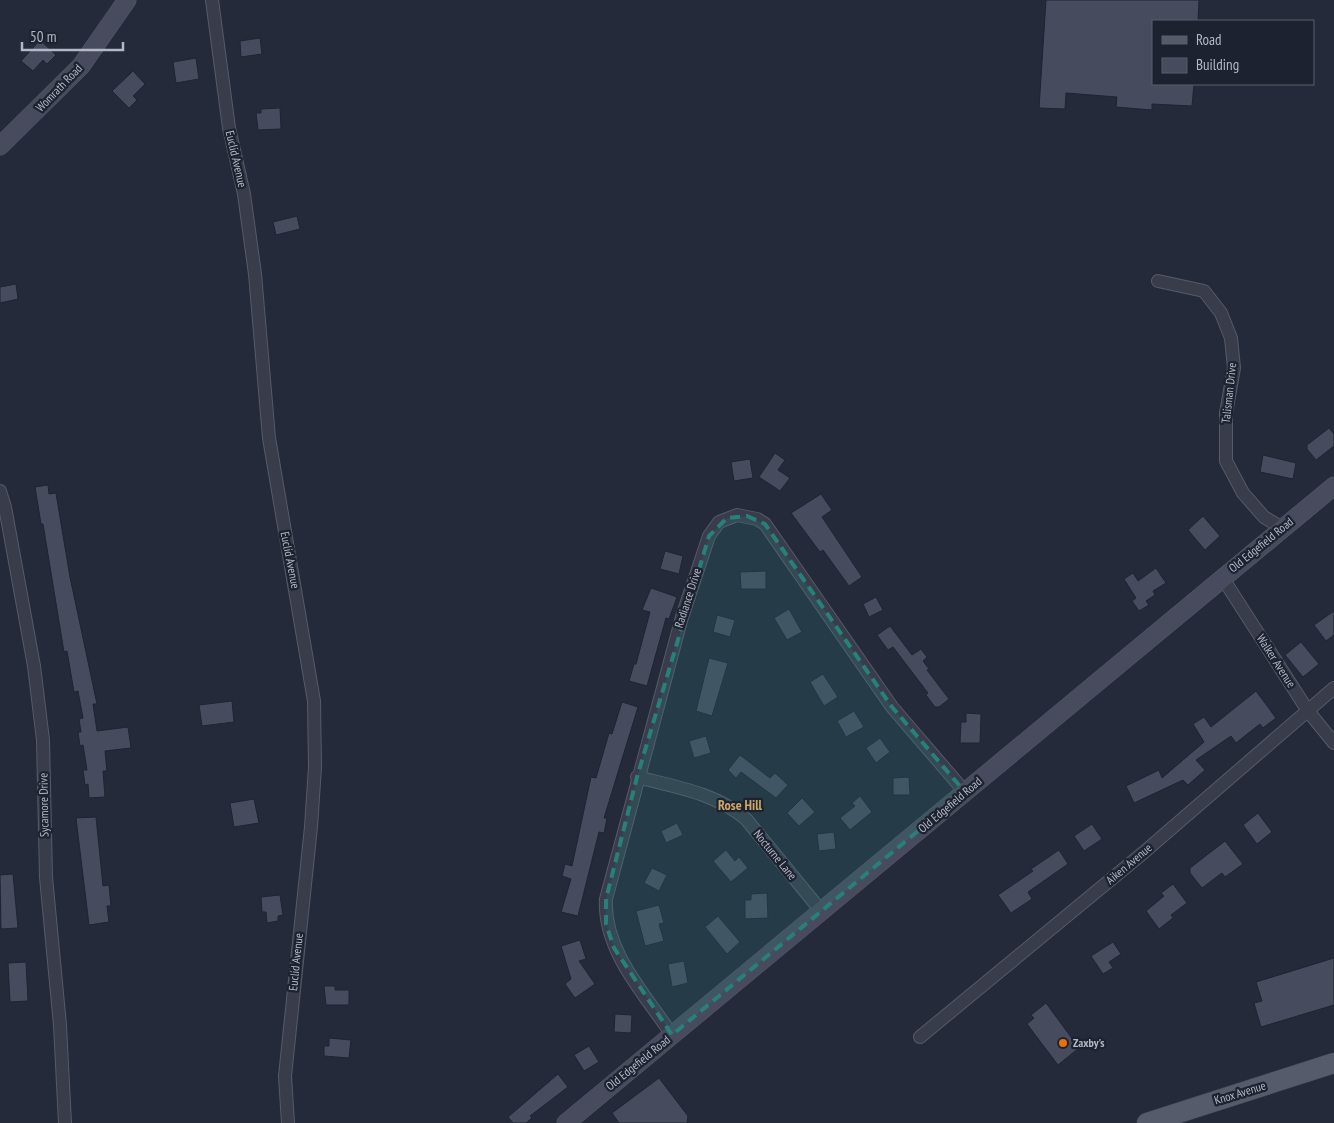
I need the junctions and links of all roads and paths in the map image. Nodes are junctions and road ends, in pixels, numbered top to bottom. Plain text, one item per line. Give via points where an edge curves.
1 (127, 0) edge
2 (212, 0) edge
3 (0, 146) edge
4 (1158, 281) dead end
5 (1334, 486) edge
6 (0, 490) edge
7 (1282, 528) junction
8 (1222, 577) junction
9 (1334, 688) edge
10 (1308, 711) junction
11 (1334, 743) edge
12 (637, 777) junction
13 (965, 792) junction
14 (822, 912) junction
15 (672, 1035) junction
16 (920, 1037) dead end
17 (1334, 1063) edge
18 (1192, 1116) edge
19 (66, 1123) edge
20 (288, 1123) edge
21 (566, 1123) edge
22 (1147, 1123) edge

1 - 3 street, Womrath Road via 81,66
2 - 20 street, Euclid Avenue via 229,128 244,194 255,274 269,438 314,701 315,767 311,827 285,1076
4 - 7 street, Talisman Drive via 1204,292 1221,313 1231,338 1234,368 1226,413 1226,461 1243,494 1264,517
5 - 7 street, Old Edgefield Road
6 - 19 street, Sycamore Drive via 34,666 43,740 46,877
7 - 8 street, Old Edgefield Road
8 - 10 street, Walker Avenue
8 - 13 street, Old Edgefield Road
9 - 10 street, Aiken Avenue
10 - 11 street, Walker Avenue
10 - 16 street, Aiken Avenue
12 - 13 street, Radiance Drive via 708,536 719,522 742,515 765,524 892,707
12 - 14 street, Nocturne Lane via 710,796 735,810 746,819
12 - 15 street, Radiance Drive via 608,887 606,924 614,948
13 - 14 street, Old Edgefield Road
14 - 15 street, Old Edgefield Road
15 - 21 street, Old Edgefield Road
17 - 18 main road, Knox Avenue
18 - 22 main road, Knox Avenue

